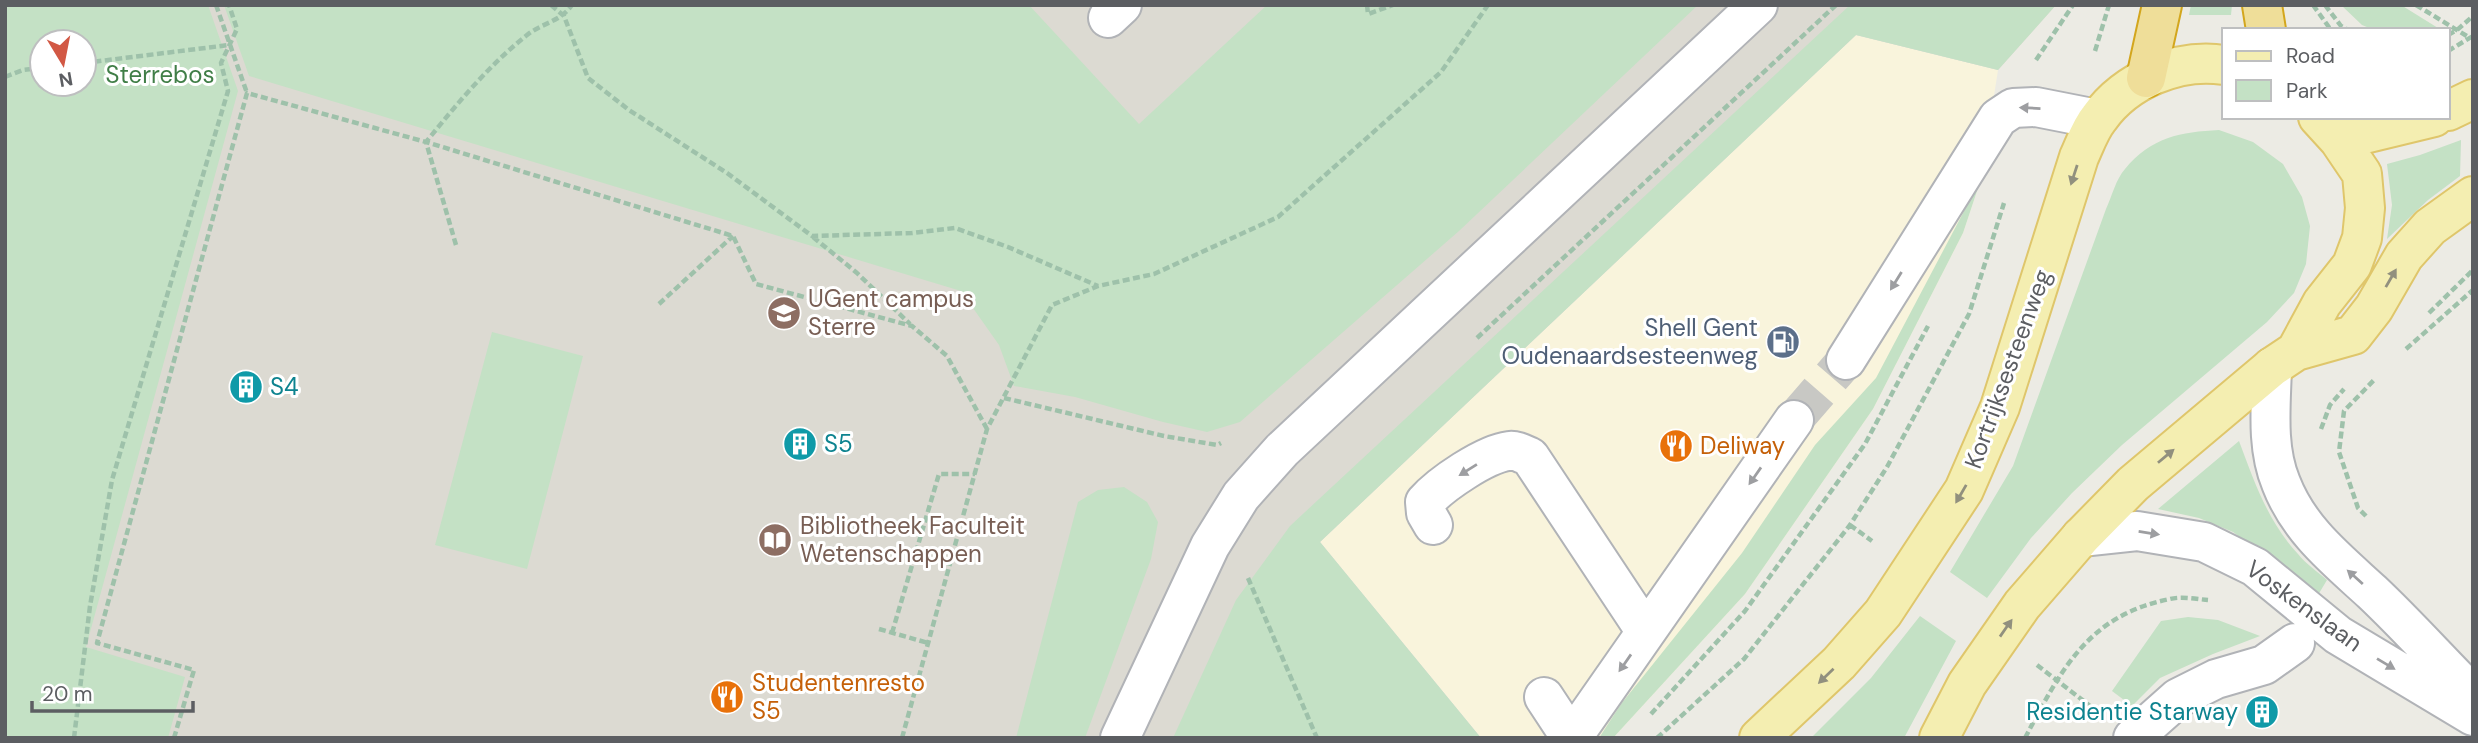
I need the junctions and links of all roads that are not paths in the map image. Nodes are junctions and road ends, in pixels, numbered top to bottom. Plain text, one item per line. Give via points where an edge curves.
1 (1758, 5) edge
2 (2162, 5) edge
3 (2262, 5) edge
4 (2266, 28) edge
5 (2222, 65) edge
6 (2146, 78) junction
7 (2473, 99) edge
8 (2450, 110) edge
9 (2097, 119) junction
10 (2416, 119) edge
11 (2329, 129) edge
12 (2473, 196) edge
13 (2284, 359) junction
14 (1846, 360) tunnel mouth
15 (1794, 420) tunnel mouth
16 (1433, 525) dead end
17 (2081, 537) junction
18 (1646, 632) junction
19 (2295, 643) dead end
20 (2473, 695) edge
21 (1544, 697) dead end
22 (2473, 716) edge
23 (1120, 738) edge
24 (1572, 738) edge
25 (1759, 738) edge
26 (1939, 738) edge
27 (2133, 738) edge

1 - 23 street via 1282,450 1241,496 1210,546
2 - 6 highway
3 - 4 highway
5 - 6 main road, Kortrijksesteenweg via 2181,67
6 - 9 main road, Kortrijksesteenweg via 2118,95
7 - 8 main road
9 -> 14 street via 2035,107 2013,107 1998,118
9 -> 25 main road, Kortrijksesteenweg via 2079,157 2000,407 1965,490 1883,613 1839,663
10 - 11 main road
11 - 13 main road via 2361,174 2362,238 2352,265
13 -> 12 main road via 2353,335 2404,256 2430,227
17 -> 13 main road via 2133,484
20 -> 13 street, Voskenslaan via 2319,544 2296,515 2280,481 2271,442
15 -> 18 street
18 -> 16 street via 1530,457 1513,450 1493,454 1434,491 1425,502
17 -> 22 street, Voskenslaan via 2137,531 2204,542 2255,567 2338,635
26 -> 17 main road via 1967,684 2022,605
18 -> 24 street
19 - 27 street via 2264,666 2216,678 2178,698
21 - 24 street

